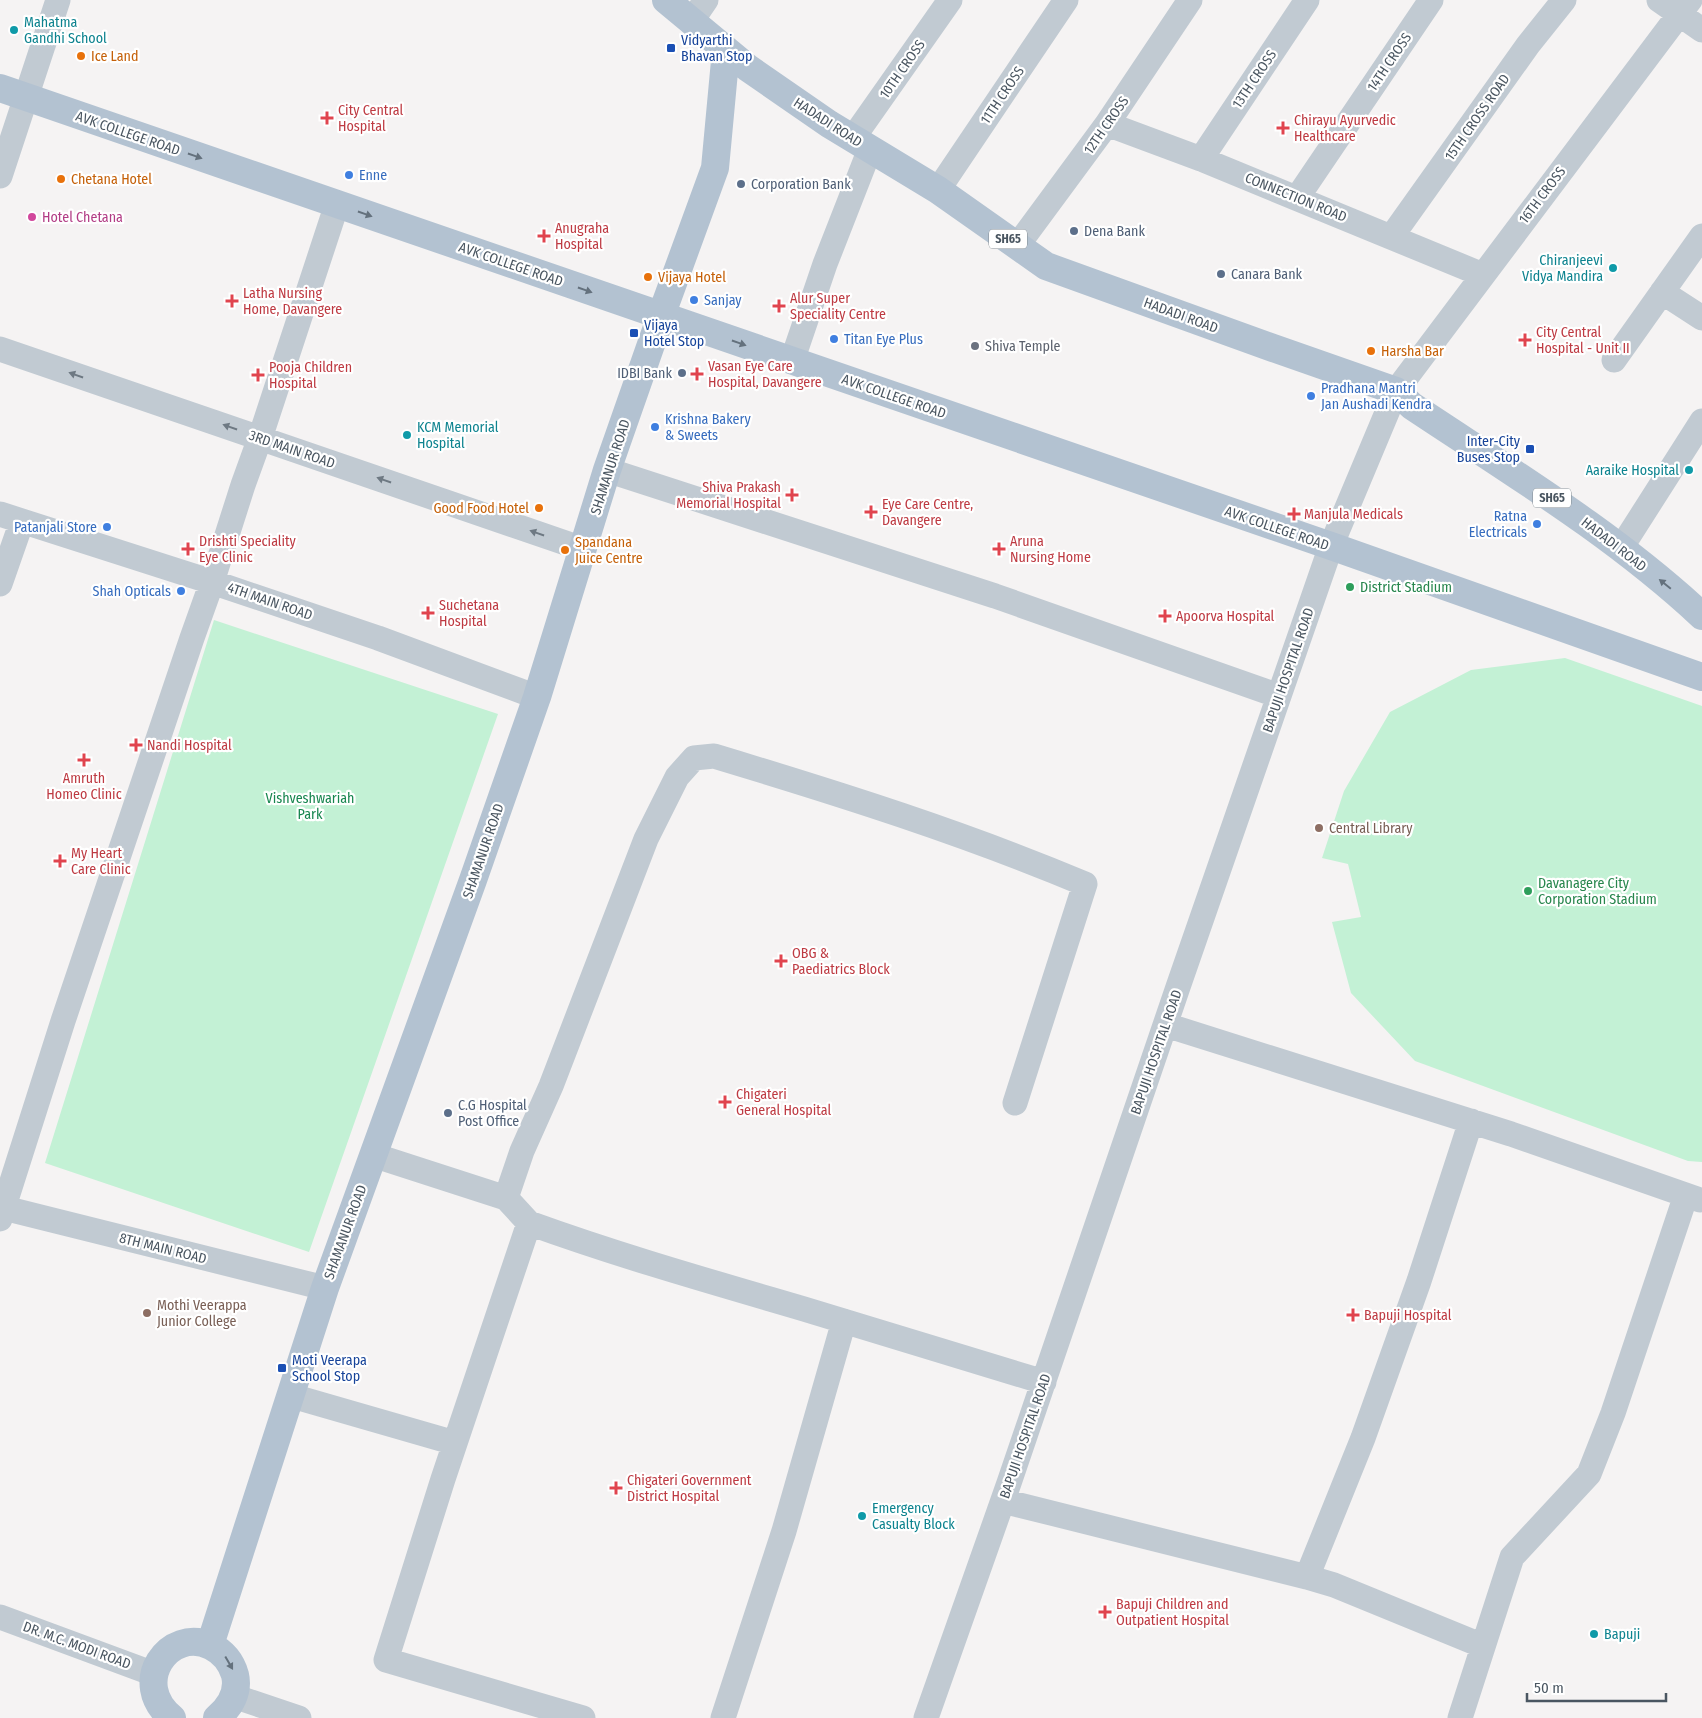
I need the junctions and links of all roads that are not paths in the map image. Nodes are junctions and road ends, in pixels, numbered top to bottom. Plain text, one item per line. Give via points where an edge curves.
1 (58, 0) edge
2 (666, 0) edge
3 (706, 0) edge
4 (950, 0) edge
5 (1066, 0) edge
6 (1190, 0) edge
7 (1307, 0) edge
8 (1431, 0) edge
9 (1564, 0) edge
10 (1659, 0) edge
11 (1685, 7) edge
12 (690, 22) junction
13 (1702, 30) edge
14 (726, 50) junction
15 (0, 88) edge
16 (26, 97) junction
17 (1107, 124) junction
18 (861, 143) junction
19 (1201, 159) junction
20 (0, 176) edge
21 (938, 190) junction
22 (1296, 198) junction
23 (337, 204) junction
24 (1392, 236) junction
25 (1702, 236) edge
26 (1017, 246) junction
27 (1483, 274) junction
28 (1662, 292) junction
29 (661, 316) junction
30 (1702, 318) edge
31 (0, 348) edge
32 (1614, 360) dead end
33 (792, 361) junction
34 (1396, 391) junction
35 (1702, 421) edge
36 (260, 438) junction
37 (608, 470) junction
38 (11, 518) edge
39 (1625, 541) junction
40 (1331, 546) junction
41 (583, 549) junction
42 (212, 582) junction
43 (0, 584) edge
44 (1702, 592) edge
45 (1702, 616) edge
46 (1702, 677) edge
47 (1279, 696) junction
48 (537, 697) junction
49 (1166, 1024) junction
50 (1015, 1102) dead end
51 (1471, 1121) junction
52 (373, 1154) junction
53 (506, 1198) junction
54 (1694, 1198) edge
55 (1, 1212) edge
56 (529, 1223) junction
57 (325, 1288) junction
58 (844, 1321) junction
59 (1044, 1382) junction
60 (292, 1396) junction
61 (455, 1443) junction
62 (1003, 1501) junction
63 (1307, 1577) junction
64 (0, 1617) edge
65 (210, 1645) junction
66 (1483, 1646) junction
67 (154, 1674) junction
68 (233, 1696) junction
69 (270, 1714) edge
70 (172, 1718) edge
71 (217, 1718) edge
72 (300, 1718) edge
73 (583, 1718) edge
74 (723, 1718) edge
75 (926, 1718) edge
76 (1461, 1718) edge

1 - 16 street
2 - 12 main road, HADADI ROAD / SH65
3 - 12 street
4 - 18 street, 10TH CROSS
5 - 21 street, 11TH CROSS
6 - 17 street, 12TH CROSS
7 - 19 street, 13TH CROSS
8 - 22 street, 14TH CROSS
9 - 24 street, 15TH CROSS ROAD via 1528,45
10 - 11 street
11 - 13 street
11 - 27 street, 16TH CROSS
12 - 14 main road, HADADI ROAD / SH65
14 - 18 main road, HADADI ROAD / SH65
14 - 29 main road, SHAMANUR ROAD via 716,168
15 - 16 main road, AVK COLLEGE ROAD
16 - 20 street
16 -> 23 main road, AVK COLLEGE ROAD
17 - 19 street, CONNECTION ROAD
17 - 26 street, 12TH CROSS
18 - 21 main road, HADADI ROAD / SH65
18 - 33 street, 10TH CROSS
19 - 22 street, CONNECTION ROAD
21 - 26 main road, HADADI ROAD / SH65
22 - 24 street, CONNECTION ROAD
23 -> 29 main road, AVK COLLEGE ROAD
23 - 36 street
24 - 27 street, CONNECTION ROAD
25 - 28 street
26 - 34 main road, HADADI ROAD / SH65 via 1046,266
27 - 34 street, 16TH CROSS
28 - 30 street
28 - 32 street
29 -> 33 main road, AVK COLLEGE ROAD
29 - 37 main road, SHAMANUR ROAD
36 -> 31 street, 3RD MAIN ROAD
33 - 40 main road, AVK COLLEGE ROAD
34 - 39 main road, HADADI ROAD / SH65 via 1412,406 1581,517
34 - 40 street, BAPUJI HOSPITAL ROAD
35 - 39 street
41 -> 36 street, 3RD MAIN ROAD
36 - 42 street
37 - 41 main road, SHAMANUR ROAD
37 - 47 street via 994,596
38 - 42 street, 4TH MAIN ROAD
38 - 43 street
39 - 44 main road via 1651,549
45 -> 39 main road, HADADI ROAD / SH65
40 - 46 main road, AVK COLLEGE ROAD
40 - 47 street, BAPUJI HOSPITAL ROAD
41 - 48 main road, SHAMANUR ROAD
42 - 48 street, 4TH MAIN ROAD via 378,638
42 - 55 street
47 - 49 street, BAPUJI HOSPITAL ROAD
48 - 52 main road, SHAMANUR ROAD
49 - 51 street
49 - 59 street, BAPUJI HOSPITAL ROAD
50 - 53 street via 1085,884 968,837 825,790 714,756 694,758 677,777 646,839
51 - 54 street
51 - 63 street via 1363,1438
52 - 53 street
52 - 57 main road, SHAMANUR ROAD
53 - 56 street
54 - 66 street via 1589,1474 1512,1557
55 - 57 street, 8TH MAIN ROAD
56 - 58 street via 618,1254
56 - 61 street
57 - 60 main road, SHAMANUR ROAD
58 - 59 street
58 - 74 street via 784,1531
59 - 62 street, BAPUJI HOSPITAL ROAD
60 - 61 street
60 - 65 main road, SHAMANUR ROAD
61 - 73 street via 386,1660
62 - 63 street
62 - 75 street, BAPUJI HOSPITAL ROAD
63 - 66 street
64 - 67 street, DR. M.C. MODI ROAD
65 - 67 main road via 195,1642 172,1648
65 -> 68 main road via 222,1653 233,1667 236,1679
66 - 76 street
67 - 70 main road via 154,1695
68 - 69 street
68 - 71 main road
69 - 72 street

